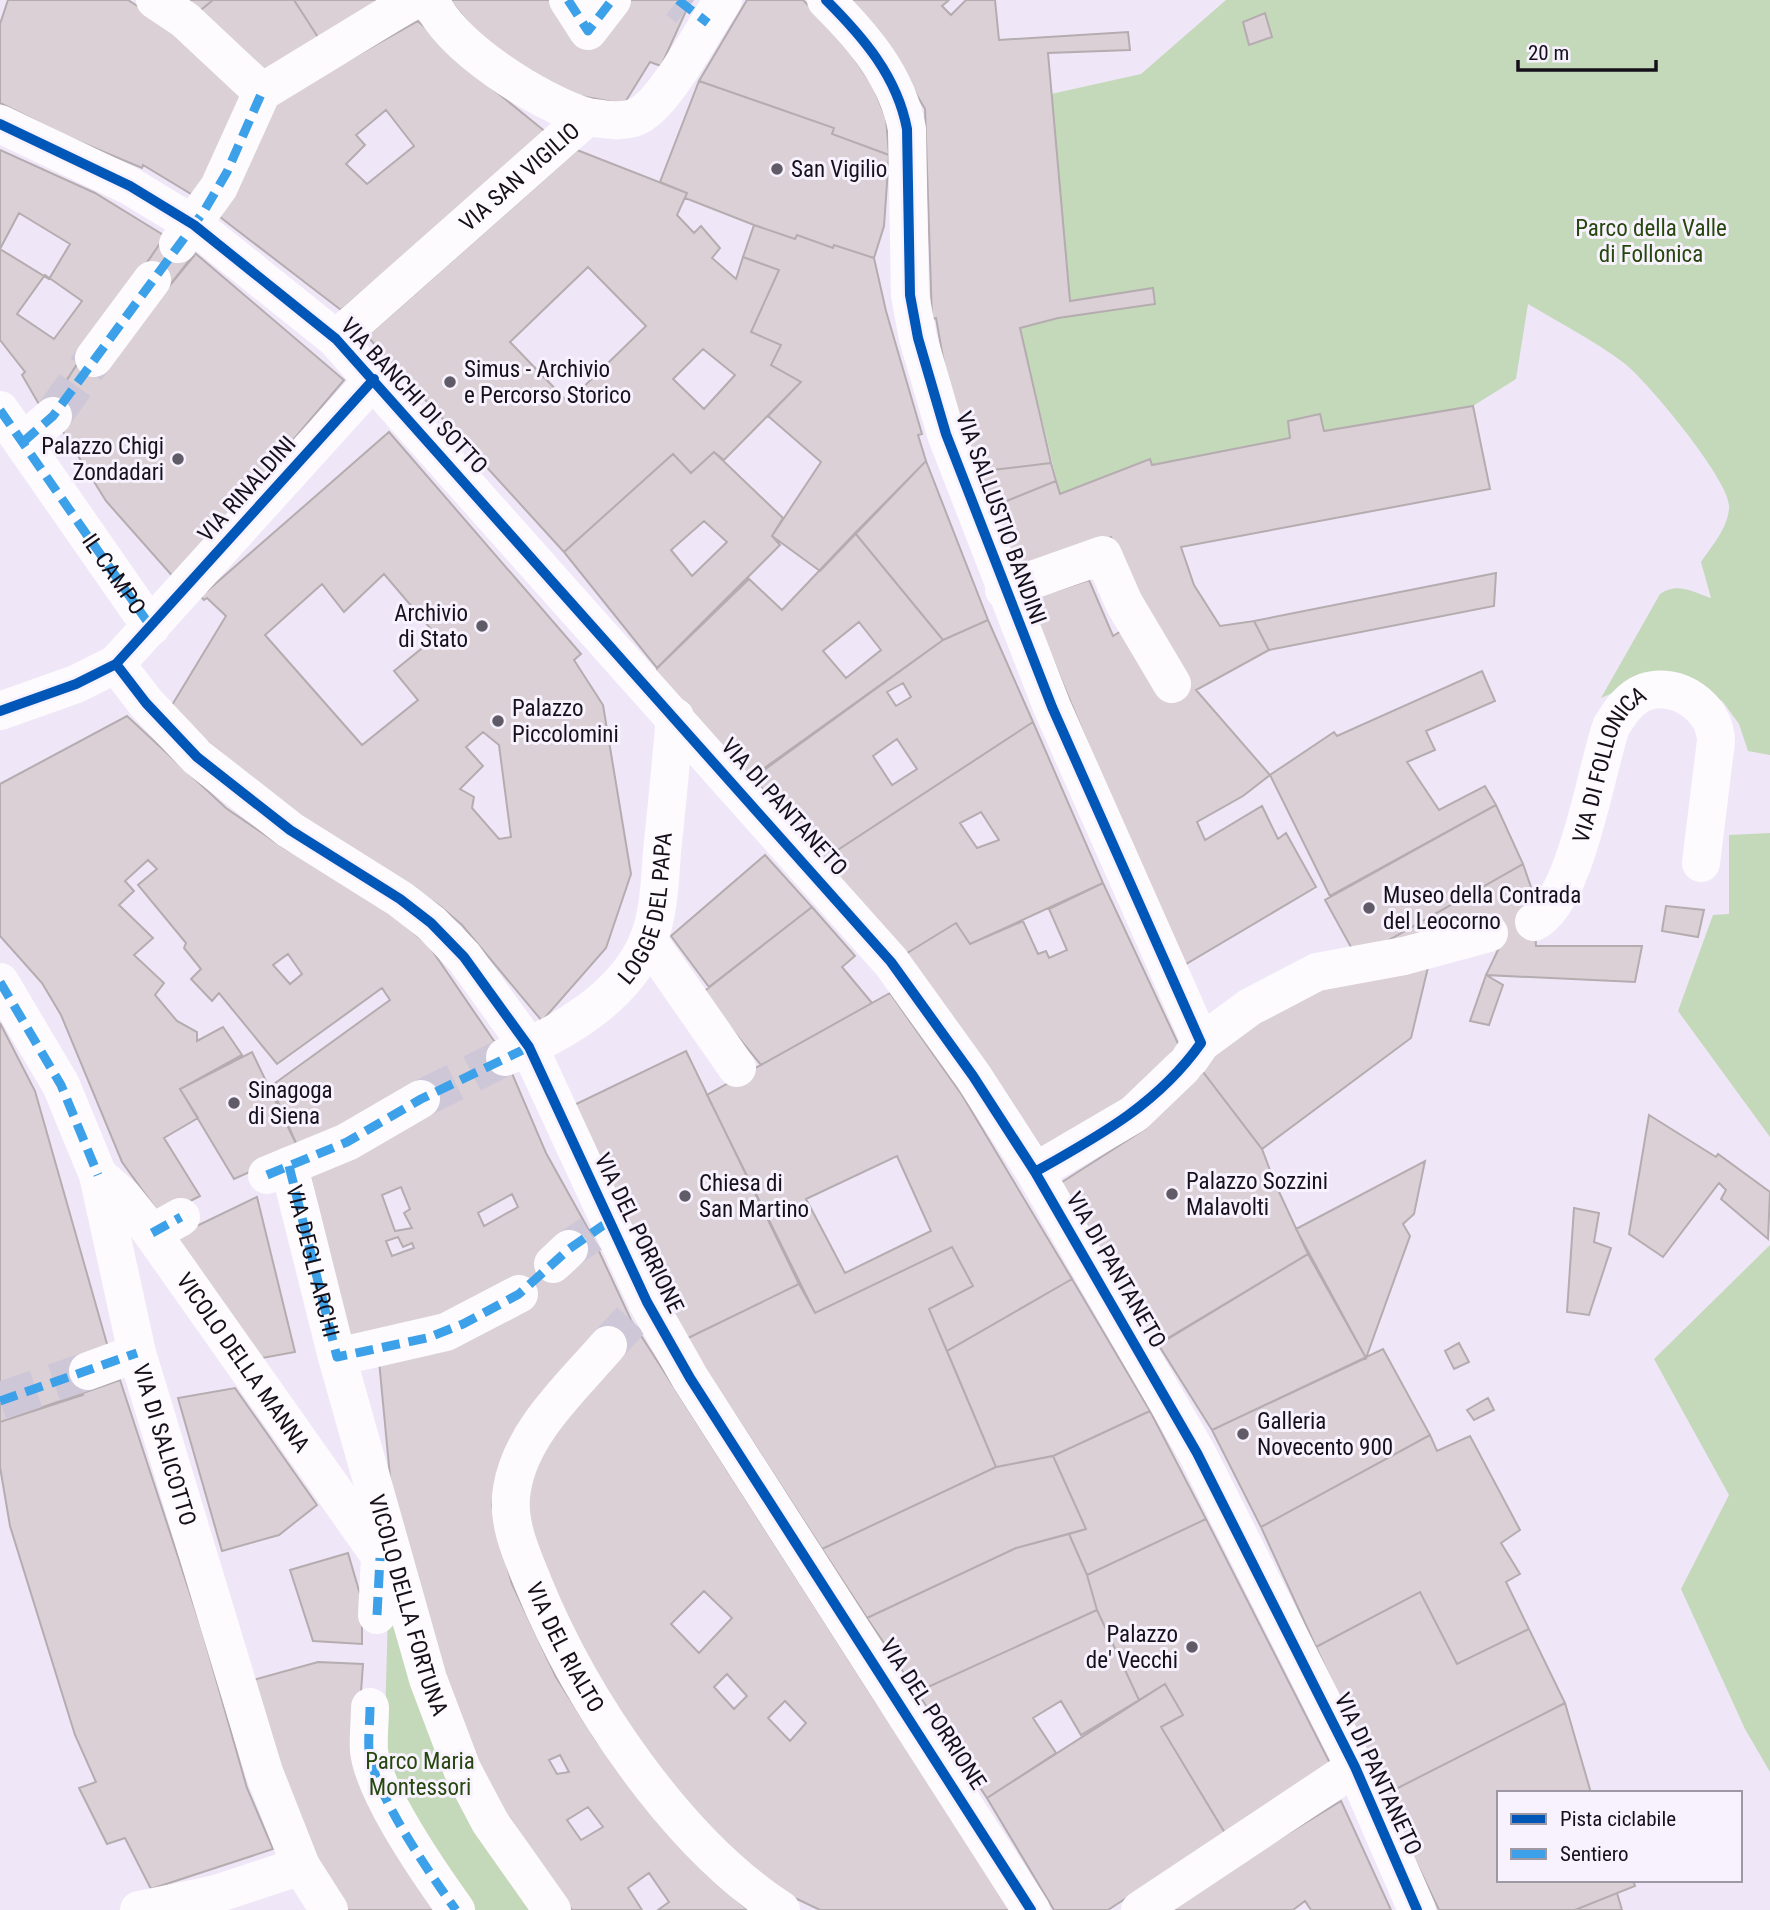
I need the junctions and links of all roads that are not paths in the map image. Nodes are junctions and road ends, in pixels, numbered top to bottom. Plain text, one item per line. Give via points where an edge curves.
1 (155, 0) edge
2 (413, 0) edge
3 (430, 0) edge
4 (568, 0) edge
5 (611, 0) edge
6 (826, 0) edge
7 (706, 10) edge
8 (262, 92) junction
9 (587, 117) junction
10 (0, 124) edge
11 (185, 235) junction
12 (152, 280) dead end
13 (336, 339) junction
14 (94, 358) tunnel mouth
15 (374, 379) junction
16 (0, 410) edge
17 (53, 416) tunnel mouth
18 (23, 442) junction
19 (1004, 590) junction
20 (151, 627) junction
21 (116, 664) junction
22 (1172, 684) dead end
23 (0, 711) edge
24 (675, 717) junction
25 (1702, 863) dead end
26 (1534, 922) dead end
27 (1489, 933) dead end
28 (648, 940) junction
29 (0, 982) edge
30 (517, 1052) junction
31 (1191, 1056) junction
32 (737, 1068) dead end
33 (421, 1099) tunnel mouth
34 (1035, 1172) junction
35 (98, 1175) junction
36 (519, 1294) dead end
37 (629, 1322) junction
38 (137, 1353) junction
39 (337, 1357) junction
40 (88, 1371) tunnel mouth
41 (390, 1571) junction
42 (377, 1615) dead end
43 (370, 1707) dead end
44 (1355, 1767) junction
45 (301, 1866) junction
46 (139, 1910) edge
47 (329, 1910) edge
48 (456, 1910) edge
49 (552, 1910) edge
50 (781, 1910) edge
51 (1031, 1910) edge
52 (1140, 1910) edge
53 (1417, 1910) edge

1 - 8 street via 191,25
2 - 8 street
3 - 9 street via 449,26 502,73 544,99
4 - 5 street via 588,31
6 - 19 street, VIA SALLUSTIO BANDINI via 883,66 903,108 912,315 946,434
7 - 9 street, VIA SAN VIGILIO via 668,85 645,112 621,120
8 - 11 street via 226,173
9 - 13 street, VIA SAN VIGILIO
10 - 11 street, VIA BANCHI DI SOTTO via 96,169
11 - 13 street, VIA BANCHI DI SOTTO
12 - 14 street
13 - 15 street, VIA BANCHI DI SOTTO
15 - 20 street, VIA RINALDINI
15 - 24 street, VIA BANCHI DI SOTTO
16 - 18 street, IL CAMPO
17 - 18 street
18 - 20 street, IL CAMPO
19 - 22 street, VIA SALLUSTIO BANDINI via 1102,555
19 - 31 street, VIA SALLUSTIO BANDINI
20 - 21 street, IL CAMPO
21 - 23 street, IL CAMPO via 76,684
21 - 30 street, VIA DEL PORRIONE via 177,737 224,780 290,831 400,899 440,932 464,957
24 - 28 street, LOGGE DEL PAPA via 657,903
24 - 34 street, VIA DI PANTANETO via 891,962
25 - 26 street, VIA DI FOLLONICA via 1716,741 1713,723 1703,708 1688,698 1671,691 1643,692 1626,705 1611,727 1566,883 1549,912
27 - 31 street via 1404,956 1317,972 1269,994
28 - 30 street, LOGGE DEL PAPA via 637,961 604,999
28 - 32 street
29 - 35 street, VIA DI SALICOTTO via 61,1085
30 - 37 street, VIA DEL PORRIONE via 581,1242
31 - 34 street via 1134,1114
33 - 39 street, VIA DEGLI ARCHI via 347,1142 278,1171
34 - 44 street, VIA DI PANTANETO via 1197,1453
35 - 38 street, VIA DI SALICOTTO
35 - 41 street, VICOLO DELLA MANNA via 167,1225
36 - 39 street via 446,1332
37 - 50 street, VIA DEL RIALTO via 537,1430 517,1466 510,1504 517,1543 550,1622 609,1727 699,1842
37 - 51 street, VIA DEL PORRIONE via 736,1451
38 - 40 street
38 - 45 street, VIA DI SALICOTTO via 264,1772
39 - 41 street, VICOLO DELLA FORTUNA
41 - 42 street
41 - 49 street, VICOLO DELLA FORTUNA via 462,1769 490,1822
43 - 48 street via 369,1751 375,1774
44 - 52 street
44 - 53 street, VIA DI PANTANETO
45 - 46 street via 216,1894
45 - 47 street, VIA DI SALICOTTO

